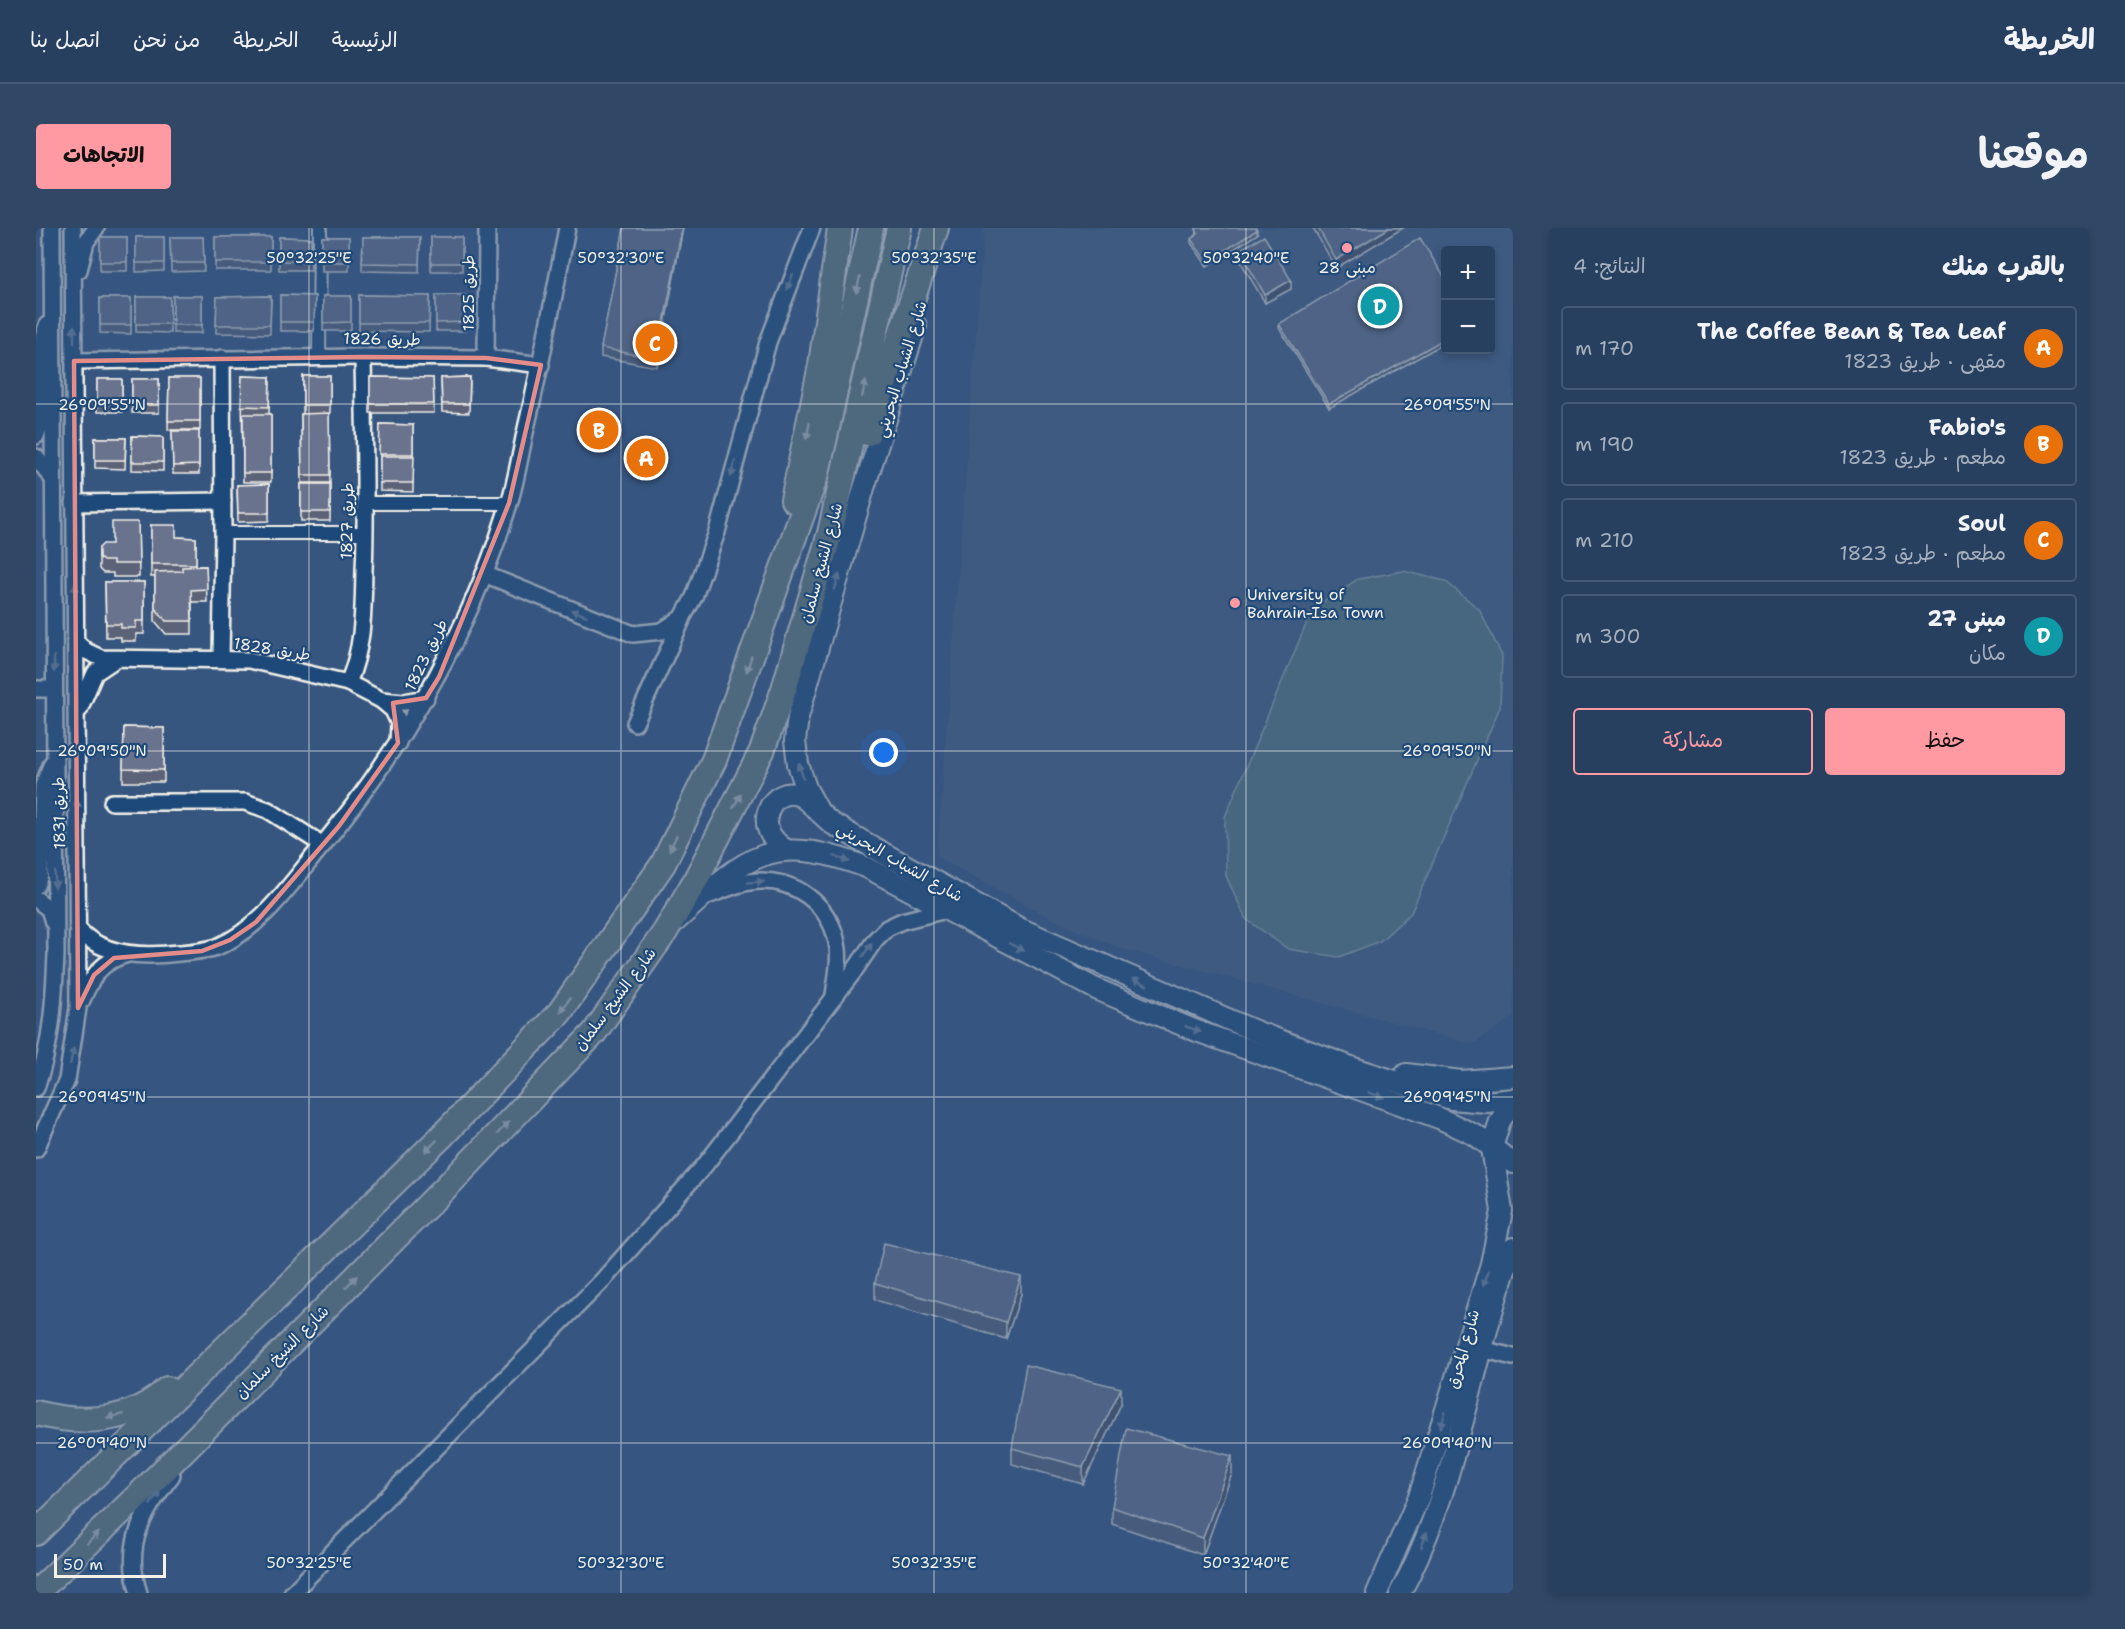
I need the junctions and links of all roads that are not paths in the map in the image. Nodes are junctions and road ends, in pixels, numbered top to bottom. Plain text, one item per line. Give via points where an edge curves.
1 (52, 228) edge
2 (73, 228) edge
3 (96, 228) edge
4 (320, 228) edge
5 (487, 228) edge
6 (567, 228) edge
7 (812, 228) edge
8 (840, 228) edge
9 (871, 228) edge
10 (899, 228) edge
11 (935, 230) edge
12 (74, 293) junction
13 (52, 308) junction
14 (319, 357) junction
15 (363, 357) junction
16 (222, 358) junction
17 (486, 358) junction
18 (74, 361) junction
19 (541, 365) junction
20 (36, 436) edge
21 (52, 442) junction
22 (74, 443) junction
23 (36, 444) edge
24 (36, 457) edge
25 (52, 478) junction
26 (223, 501) junction
27 (74, 503) junction
28 (366, 503) junction
29 (509, 503) junction
30 (223, 533) junction
31 (366, 533) junction
32 (830, 533) junction
33 (484, 574) junction
34 (767, 608) junction
35 (683, 617) junction
36 (75, 641) junction
37 (116, 658) junction
38 (221, 659) junction
39 (348, 683) junction
40 (36, 689) edge
41 (54, 689) junction
42 (426, 698) junction
43 (381, 700) junction
44 (76, 717) junction
45 (635, 723) dead end
46 (398, 743) junction
47 (55, 758) junction
48 (112, 802) dead end
49 (819, 812) junction
50 (322, 845) junction
51 (785, 849) junction
52 (36, 886) edge
53 (36, 899) edge
54 (701, 899) junction
55 (946, 910) junction
56 (79, 930) junction
57 (665, 932) junction
58 (57, 934) junction
59 (131, 954) junction
60 (833, 998) junction
61 (78, 1008) junction
62 (1298, 1048) junction
63 (1513, 1077) edge
64 (36, 1088) edge
65 (1513, 1100) edge
66 (1492, 1148) junction
67 (36, 1149) edge
68 (1513, 1163) edge
69 (384, 1193) junction
70 (1513, 1248) edge
71 (1482, 1349) junction
72 (1513, 1357) edge
73 (36, 1413) edge
74 (210, 1424) junction
75 (36, 1533) edge
76 (36, 1593) edge
77 (139, 1593) edge
78 (292, 1593) edge
79 (1377, 1593) edge
80 (1400, 1593) edge

1 - 13 street, طريق 1831
2 - 12 street, طريق 1831
3 - 12 street via 86,242
4 - 14 street
5 - 17 street, طريق 1825
6 - 19 street, طريق 1823
7 -> 35 street via 768,342 717,532
8 -> 34 main road via 821,365
9 -> 34 main road, شارع الشيخ سلمان via 817,473
32 -> 10 main road, شارع الشيخ سلمان
11 - 32 main road via 854,475
49 -> 11 street, شارع الشباب البحريني via 798,765 798,717 864,488 923,303
18 -> 12 street, طريق 1831
13 - 20 street via 40,346
13 - 21 street, طريق 1831
14 - 15 street, طريق 1826
14 - 16 street, طريق 1826
15 - 17 street, طريق 1826
15 - 28 street, طريق 1827
16 - 18 street, طريق 1826
16 - 26 street
17 - 19 street, طريق 1826
18 - 22 street, طريق 1831
19 - 29 street, طريق 1823
21 - 22 street
21 - 23 street
21 - 25 street, طريق 1831
22 - 27 street, طريق 1831
24 - 25 street
25 -> 41 street, طريق 1831
26 - 27 street
26 - 30 street
36 -> 27 street, طريق 1831
28 - 29 street
28 - 31 street, طريق 1827
29 - 33 street, طريق 1823
30 - 31 street
30 - 38 street
31 - 39 street, طريق 1827 via 358,658
57 -> 32 main road, شارع الشيخ سلمان via 762,751
35 -> 33 street via 662,631 633,634
33 - 42 street, طريق 1823
34 -> 69 main road, شارع الشيخ سلمان via 714,760 657,873 560,1012
35 - 45 street
36 - 37 street, طريق 1828 via 93,655
36 - 44 street, طريق 1831
37 - 38 street, طريق 1828
37 - 44 street via 95,673
38 - 39 street, طريق 1828 via 277,665
39 - 43 street, طريق 1828
40 - 41 street
41 - 47 street, طريق 1831
42 - 43 street, طريق 1828 via 404,702
42 - 46 street, طريق 1823
43 - 46 street, طريق 1828 via 397,716
56 -> 44 street, طريق 1831
46 - 50 street, طريق 1823
47 - 52 street via 43,786 40,875
47 -> 58 street, طريق 1831
48 - 50 street via 245,802 268,810
49 - 51 street via 800,796 789,794 777,799 769,808 767,832 774,843
62 -> 49 street, شارع الشباب البحريني via 1021,929 883,854
50 - 59 street, طريق 1823 via 256,922 230,940 202,951
51 - 54 street, شارع الشباب البحريني via 747,862
51 -> 55 street, شارع الشباب البحريني via 836,856 866,867
53 - 58 street via 49,909
54 - 57 street, شارع الشباب البحريني
54 -> 60 street via 750,882 793,886 805,893 821,909 838,948
60 -> 55 street via 887,928
55 -> 66 street, شارع الشباب البحريني via 1096,989 1439,1118
56 - 59 street, طريق 1823 via 104,948
56 - 61 street, طريق 1831
74 -> 57 main road, شارع الشيخ سلمان via 594,1033
58 - 64 street, طريق 1831 via 54,1012
59 - 61 street, طريق 1823 via 114,958 99,968
60 - 78 street via 705,1165 602,1281
67 -> 61 street via 67,1080
62 - 63 street via 1433,1080 1479,1082
62 - 65 street, شارع الشباب البحريني via 1451,1099
65 - 66 street, شارع المحرق via 1500,1120
66 - 68 street, شارع الشباب البحريني
66 -> 79 street, شارع المحرق via 1502,1211 1497,1241 1419,1497
69 -> 73 main road via 352,1213 160,1396 118,1417 60,1419
69 - 75 main road, شارع الشيخ سلمان
70 - 71 street, شارع المحرق
71 - 72 street
80 -> 71 street, شارع المحرق via 1439,1499
76 -> 74 main road, شارع الشيخ سلمان
77 -> 74 street via 133,1556 136,1532 149,1505 199,1445

